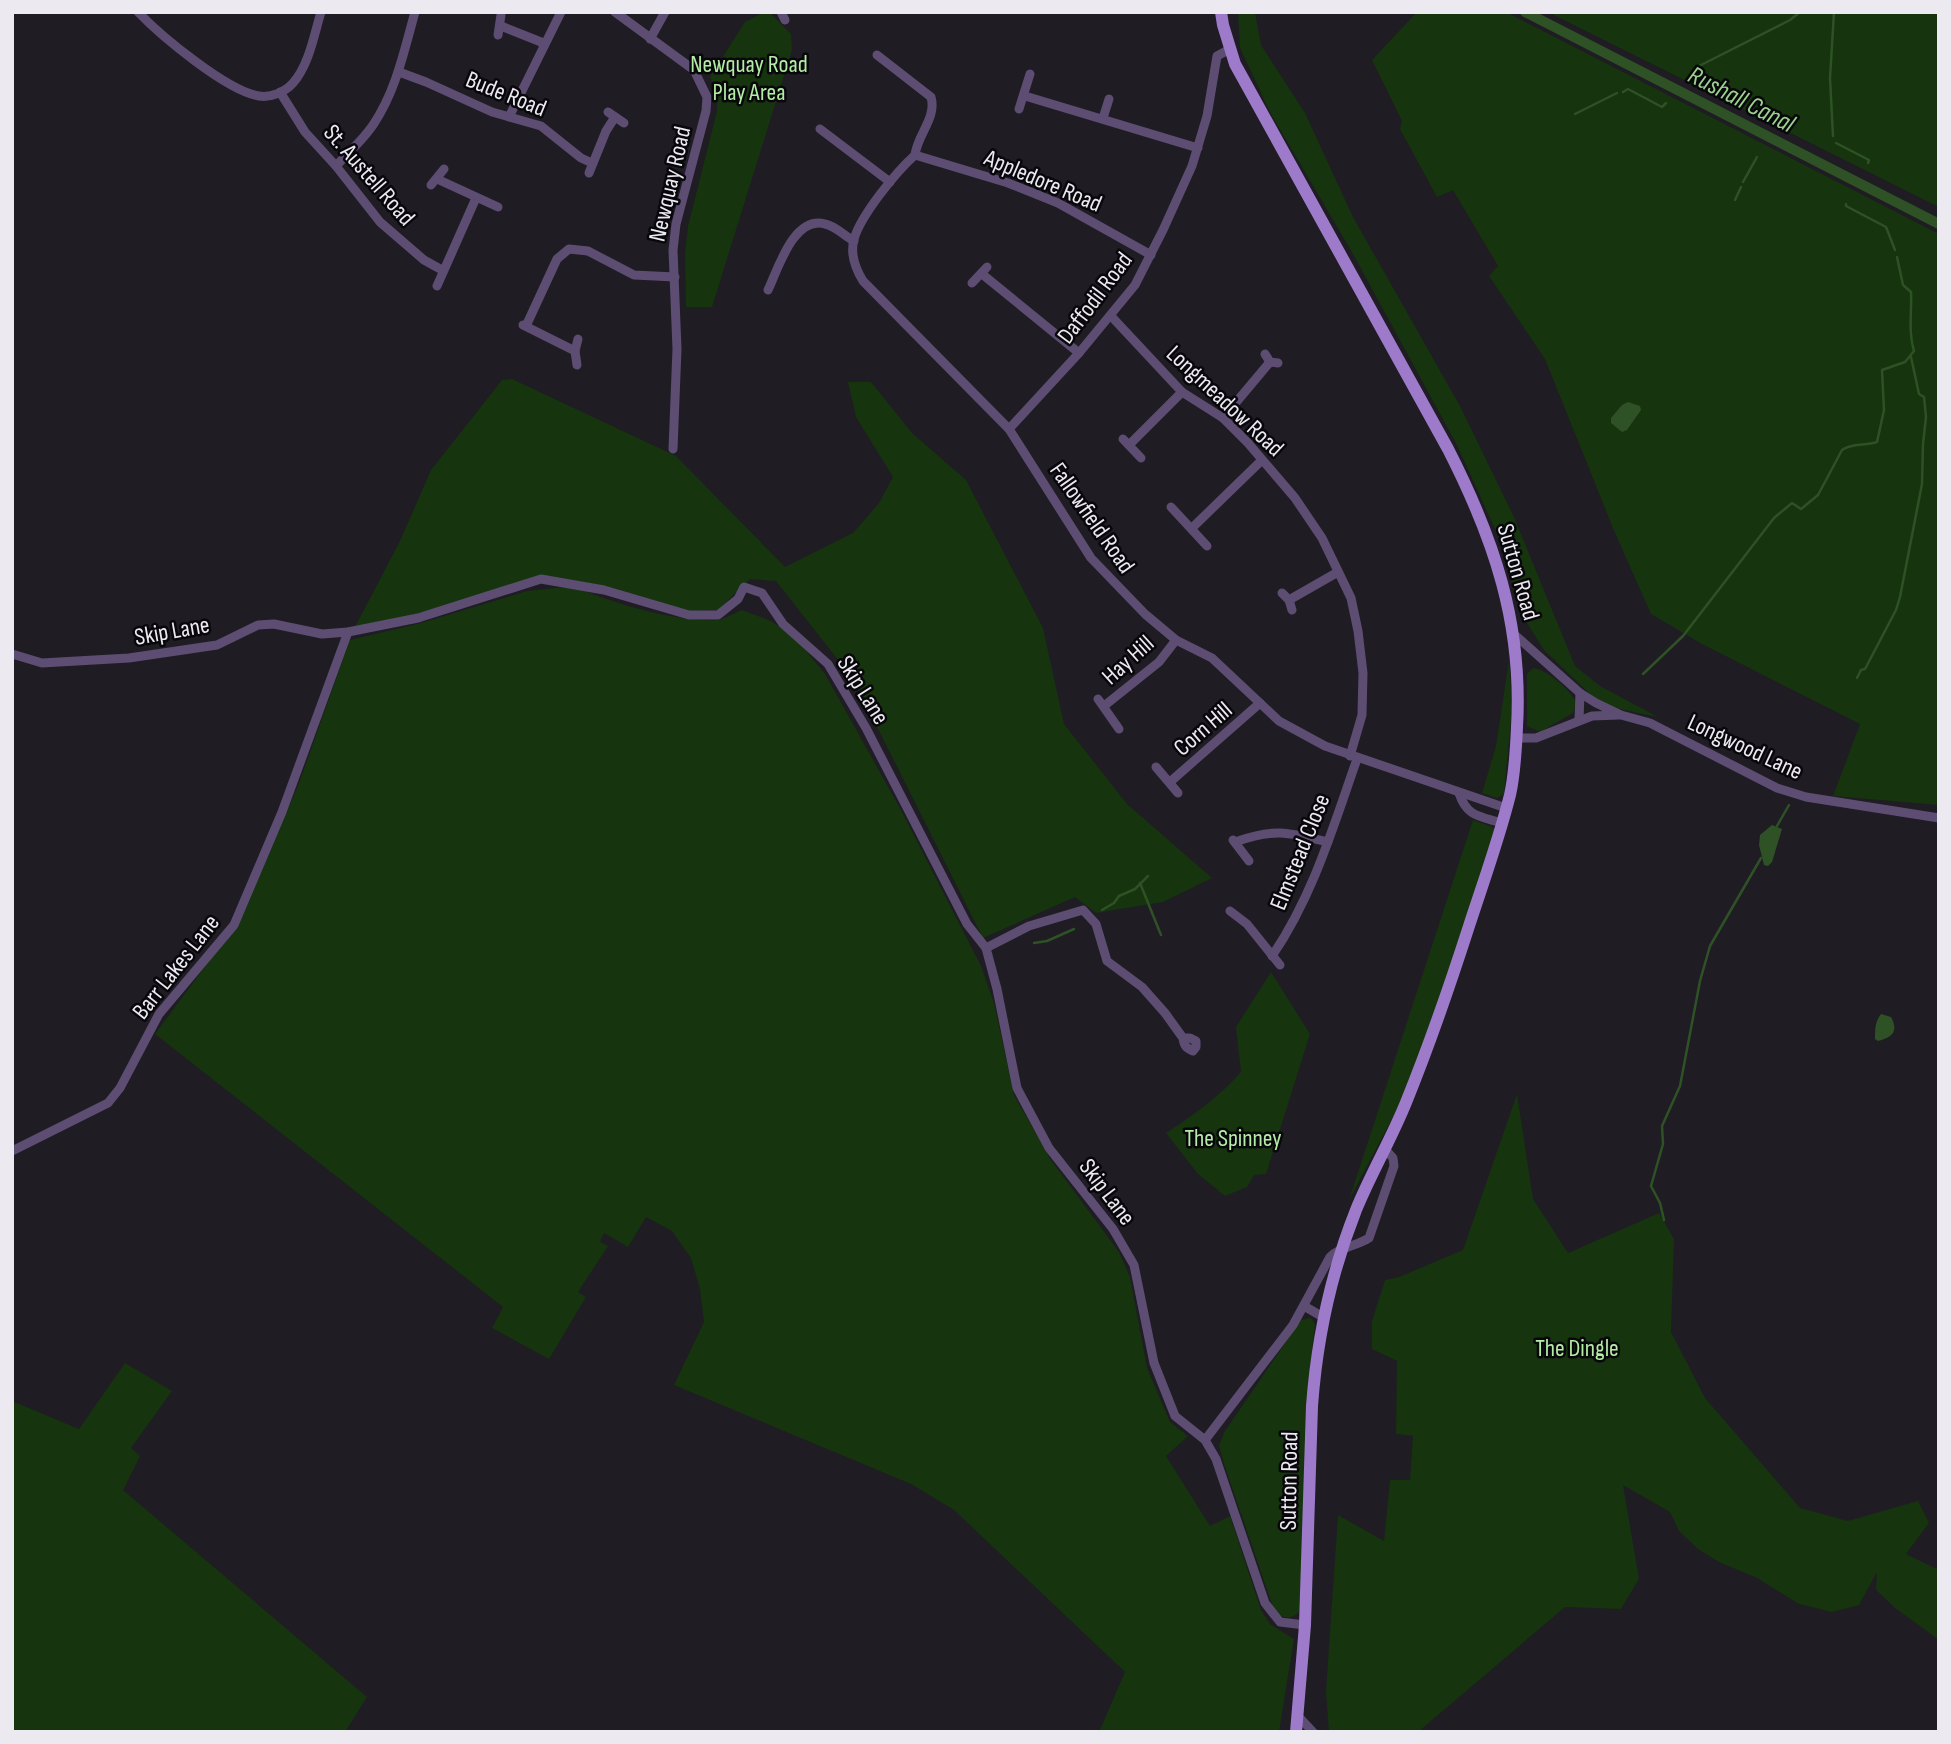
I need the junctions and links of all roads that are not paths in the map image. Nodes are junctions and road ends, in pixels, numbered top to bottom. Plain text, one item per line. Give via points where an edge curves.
1 (138, 12) edge
2 (321, 12) edge
3 (415, 12) edge
4 (561, 12) edge
5 (615, 12) edge
6 (665, 12) edge
7 (1221, 12) edge
8 (502, 15) dead end
9 (650, 39) junction
10 (544, 46) junction
11 (1230, 49) junction
12 (877, 55) dead end
13 (399, 72) junction
14 (1030, 74) dead end
15 (281, 92) junction
16 (1025, 96) junction
17 (1109, 99) dead end
18 (1019, 109) dead end
19 (509, 117) junction
20 (616, 118) dead end
21 (1103, 118) junction
22 (820, 129) dead end
23 (831, 138) junction
24 (822, 147) dead end
25 (1198, 148) junction
26 (915, 155) junction
27 (336, 166) junction
28 (444, 169) dead end
29 (890, 182) junction
30 (476, 198) junction
31 (498, 207) dead end
32 (854, 241) junction
33 (1151, 255) junction
34 (442, 270) junction
35 (675, 278) junction
36 (972, 283) dead end
37 (437, 286) dead end
38 (768, 292) dead end
39 (1111, 316) junction
40 (578, 339) dead end
41 (575, 351) junction
42 (1079, 353) junction
43 (1271, 359) dead end
44 (577, 365) dead end
45 (1182, 392) junction
46 (1223, 418) junction
47 (1009, 429) junction
48 (673, 449) dead end
49 (1141, 458) dead end
50 (1262, 460) junction
51 (1171, 507) dead end
52 (1192, 528) junction
53 (1207, 546) dead end
54 (1338, 572) junction
55 (1288, 601) dead end
56 (348, 632) junction
57 (1515, 635) junction
58 (1176, 640) junction
59 (12, 654) edge
60 (1580, 693) junction
61 (1260, 703) junction
62 (1621, 715) junction
63 (1579, 720) junction
64 (1119, 729) dead end
65 (1517, 738) junction
66 (1354, 758) junction
67 (1156, 767) dead end
68 (1170, 782) junction
69 (1178, 793) dead end
70 (1459, 793) junction
71 (1506, 808) junction
72 (1939, 818) edge
73 (1502, 823) junction
74 (1328, 842) junction
75 (1249, 860) dead end
76 (1230, 911) dead end
77 (986, 948) junction
78 (1272, 956) junction
79 (1280, 965) dead end
80 (1182, 1038) dead end
81 (1384, 1148) junction
82 (12, 1151) edge
83 (1342, 1250) junction
84 (1304, 1306) junction
85 (1323, 1317) junction
86 (1205, 1440) junction
87 (1305, 1625) junction
88 (1298, 1716) junction
89 (1296, 1732) edge
90 (1313, 1732) edge

1 - 15 street via 221,78 258,96
2 - 15 street via 302,71
3 - 13 street
4 - 10 street
5 - 9 street, Newquay Road
6 - 9 street
7 - 11 main road, Sutton Road
8 - 10 street via 499,30
9 - 35 street, Newquay Road via 694,71 707,97 676,224
10 - 19 street
11 - 25 street, Daffodil Road via 1216,56
11 - 57 main road, Sutton Road via 1461,475 1489,538
12 - 26 street via 883,66 931,97 931,116
13 - 19 street, Bude Road
13 - 27 street via 372,127
14 - 16 street
15 - 27 street, St. Austell Road via 305,132
16 - 18 street
16 - 21 street
17 - 21 street
19 - 20 street, Bude Road via 541,126 590,168
21 - 25 street
22 - 23 street
23 - 24 street
23 - 29 street
25 - 33 street, Daffodil Road
26 - 29 street
26 - 33 street, Appledore Road via 1045,198
27 - 34 street, St. Austell Road via 380,222
28 - 30 street, St. Austell Road via 434,182
29 - 32 street
30 - 31 street, St. Austell Road
30 - 34 street
32 - 38 street via 824,223 801,228
32 - 47 street, Fallowfield Road via 854,263 863,281
33 - 39 street, Daffodil Road
34 - 37 street
35 - 41 street via 634,275 588,251 564,251 523,325
35 - 48 street, Newquay Road
36 - 42 street via 985,270
39 - 42 street, Daffodil Road
39 - 45 street, Longmeadow Road
40 - 41 street
41 - 44 street
42 - 47 street, Daffodil Road
43 - 46 street
45 - 46 street, Longmeadow Road
45 - 49 street via 1126,442
46 - 50 street, Longmeadow Road
47 - 58 street, Fallowfield Road via 1091,558 1144,614
50 - 52 street
50 - 54 street, Longmeadow Road via 1295,498
51 - 52 street
52 - 53 street
54 - 55 street
54 - 66 street, Longmeadow Road via 1351,598 1363,673
56 - 59 street, Skip Lane via 322,634 258,625 217,645 129,658 42,663
56 - 77 street, Skip Lane via 418,618 541,579 604,590 689,615 718,615 738,599 744,587 762,593 783,624 828,664 967,924
56 - 82 street, Barr Lakes Lane via 282,812 234,925 159,1014 108,1103
57 - 60 street, Longwood Lane
57 - 65 main road, Sutton Road
58 - 61 street, Fallowfield Road via 1212,658
58 - 64 street, Hay Hill via 1159,662 1101,703
60 - 62 street, Longwood Lane
60 - 63 street
61 - 66 street, Fallowfield Road via 1279,721
61 - 68 street, Corn Hill
62 - 63 street, Longwood Lane
62 - 72 street, Longwood Lane via 1650,723 1792,793
63 - 65 street, Longwood Lane via 1536,738
65 - 71 main road, Sutton Road
66 - 70 street, Fallowfield Road
66 - 74 street, Elmstead Close
67 - 68 street, Corn Hill
68 - 69 street, Corn Hill
70 - 71 street, Fallowfield Road
70 - 73 street, Fallowfield Road via 1471,814
71 - 73 main road, Sutton Road
73 - 81 main road, Sutton Road via 1425,1055
74 - 75 street via 1286,832 1233,840
74 - 78 street, Elmstead Close via 1300,909
76 - 78 street via 1247,924
77 - 80 street via 1029,926 1083,910 1096,924 1107,961 1142,986
77 - 86 street, Skip Lane via 1017,1088 1049,1148 1113,1229 1134,1265 1154,1363 1175,1416
78 - 79 street
81 - 83 main road, Sutton Road
81 - 83 street via 1394,1166 1369,1238
83 - 84 street via 1330,1257
83 - 85 main road, Sutton Road
84 - 85 street
84 - 86 street
85 - 87 main road, Sutton Road via 1312,1405
86 - 87 street, Skip Lane via 1216,1459 1265,1603 1280,1622
87 - 88 main road, Sutton Road
88 - 89 main road, Sutton Road
88 - 90 street

